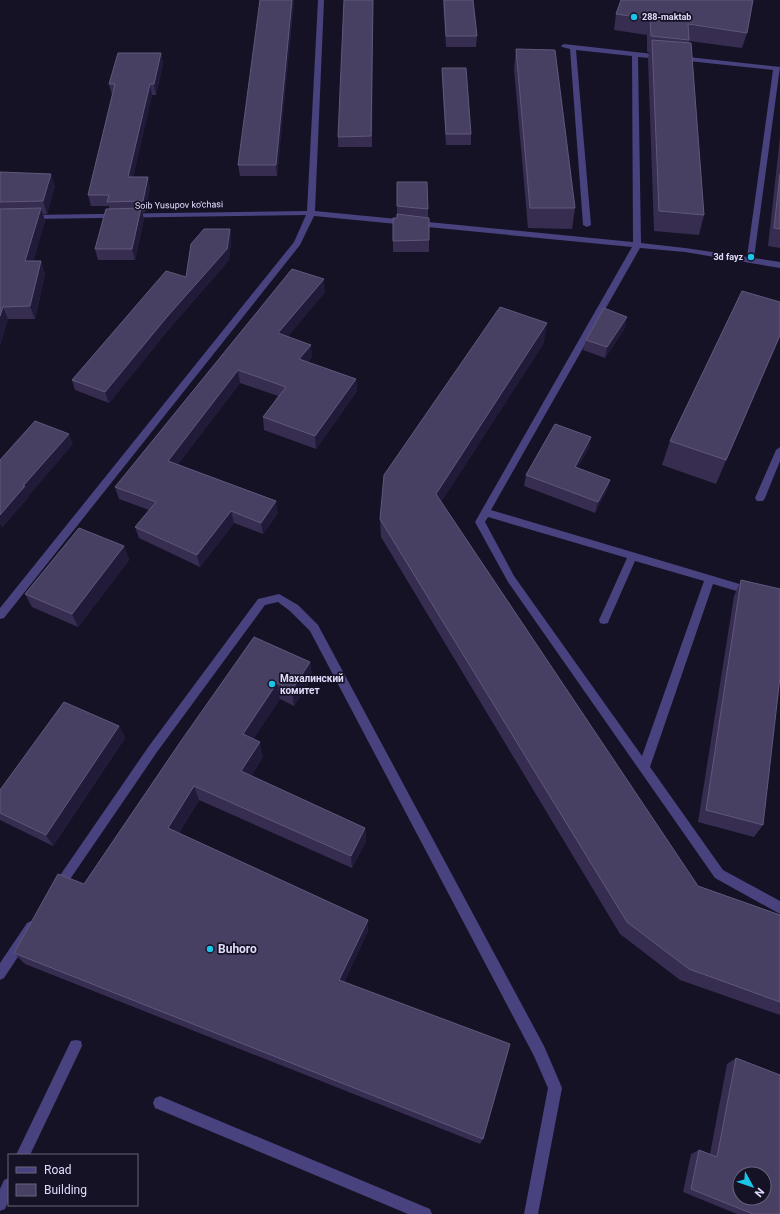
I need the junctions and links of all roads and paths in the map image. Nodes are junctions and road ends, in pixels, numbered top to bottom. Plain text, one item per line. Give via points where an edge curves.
1 (322, 0) edge
2 (564, 46) dead end
3 (573, 48) junction
4 (635, 54) junction
5 (666, 57) edge
6 (674, 58) edge
7 (778, 69) edge
8 (311, 213) junction
9 (24, 217) edge
10 (587, 225) dead end
11 (637, 246) junction
12 (750, 260) junction
13 (780, 265) edge
14 (780, 450) edge
15 (760, 498) dead end
16 (485, 512) junction
17 (632, 557) junction
18 (710, 578) junction
19 (759, 595) edge
20 (0, 615) edge
21 (604, 620) dead end
22 (644, 767) junction
23 (51, 898) edge
24 (780, 908) edge
25 (37, 917) edge
26 (0, 974) edge
27 (76, 1046) dead end
28 (160, 1104) dead end
29 (23, 1154) edge
30 (8, 1187) edge
31 (0, 1204) edge
32 (425, 1214) edge
33 (531, 1214) edge

1 - 8 street
2 - 3 street
3 - 4 street
3 - 10 street
4 - 5 street
4 - 11 street
6 - 7 street
7 - 12 street
8 - 9 street, Soib Yusupov ko'chasi
8 - 11 street, Soib Yusupov ko'chasi
8 - 20 street via 297,243
11 - 12 street, Soib Yusupov ko'chasi
11 - 16 street
12 - 13 street, Soib Yusupov ko'chasi
14 - 15 street
16 - 17 street
16 - 22 street via 480,522 511,579
17 - 18 street
17 - 21 street
18 - 19 street
18 - 22 street
22 - 24 street via 719,874
23 - 33 street via 153,749 262,602 279,598 294,608 314,628 539,1051 555,1088
25 - 26 street
27 - 29 street
28 - 32 street
30 - 31 street

